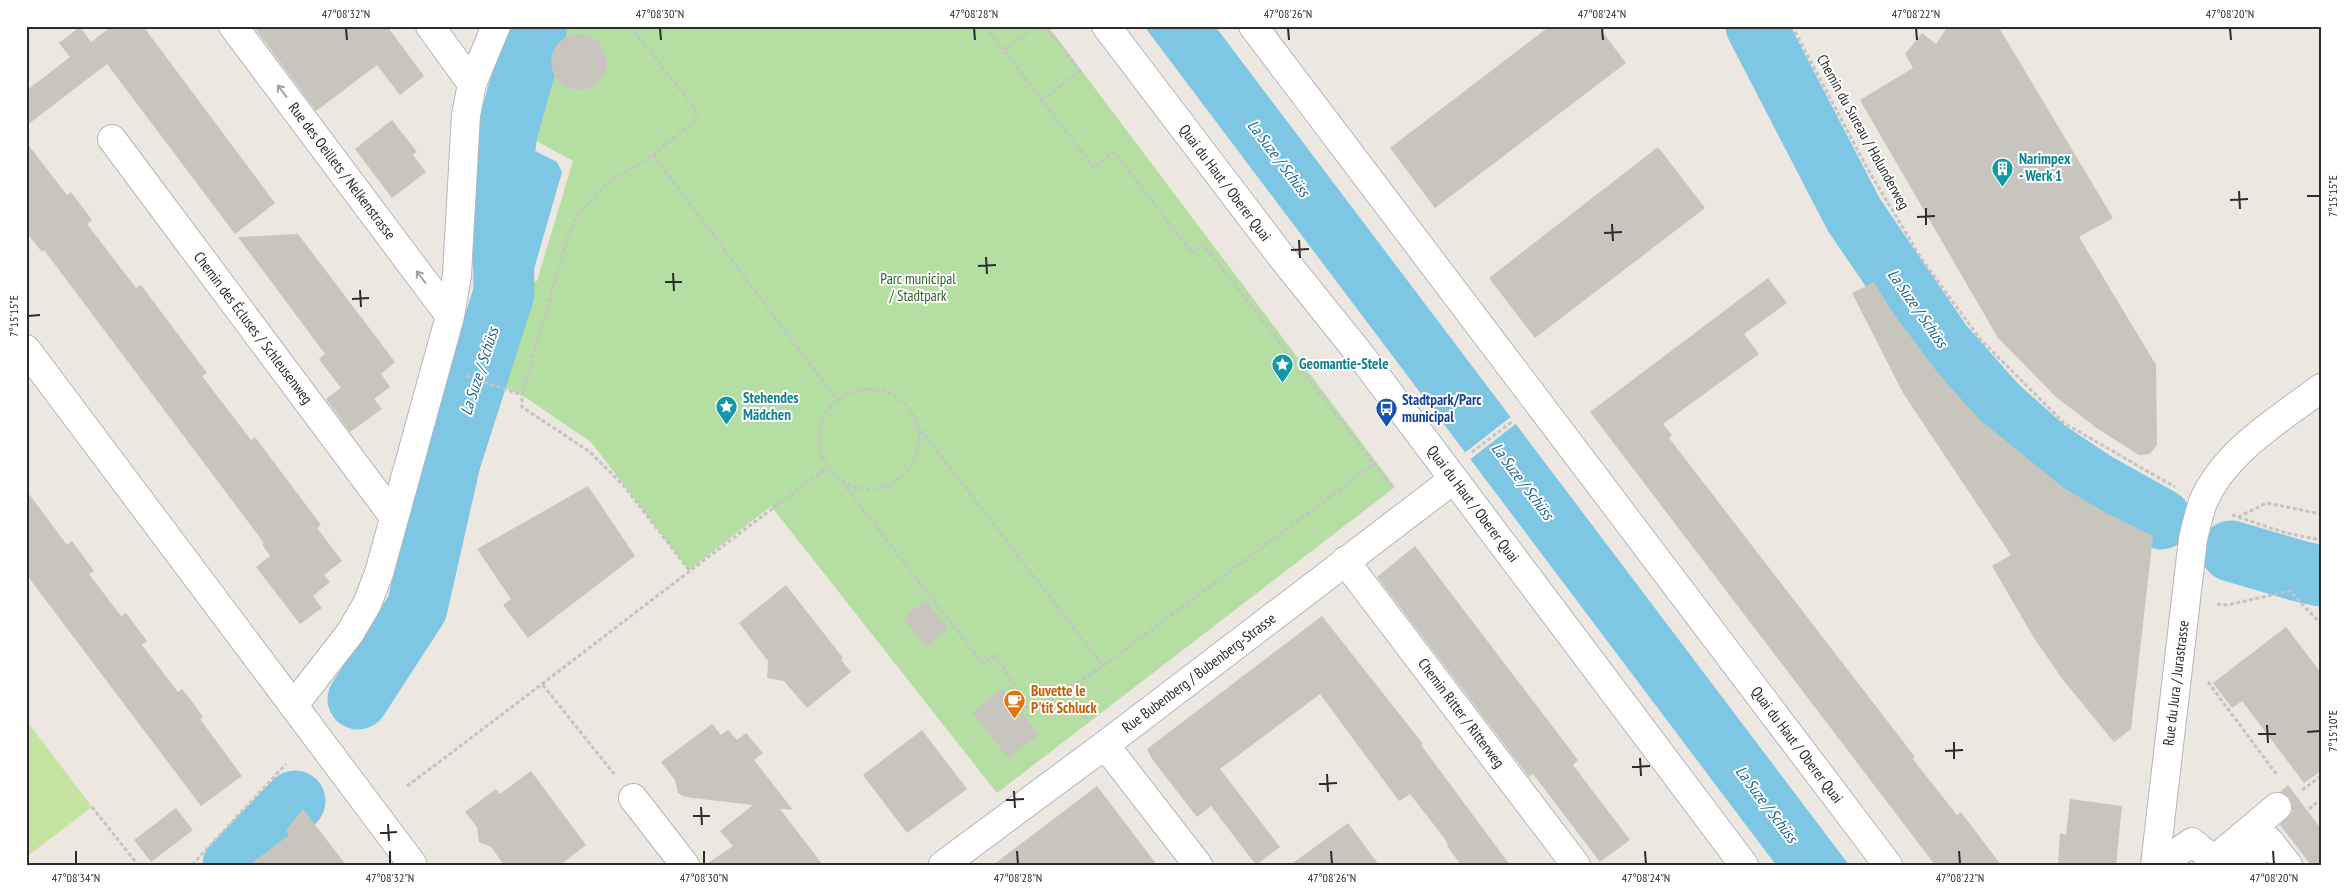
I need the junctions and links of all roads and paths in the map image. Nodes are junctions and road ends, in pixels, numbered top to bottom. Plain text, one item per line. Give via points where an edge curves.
1 (233, 26) edge
2 (430, 26) edge
3 (496, 26) edge
4 (630, 26) edge
5 (986, 26) edge
6 (1037, 26) edge
7 (1045, 26) edge
8 (1106, 26) edge
9 (1253, 26) edge
10 (1792, 26) edge
11 (1004, 50) junction
12 (472, 84) junction
13 (1042, 100) junction
14 (112, 139) dead end
15 (653, 155) junction
16 (450, 316) junction
17 (26, 349) edge
18 (437, 367) junction
19 (2321, 388) edge
20 (522, 395) junction
21 (837, 400) junction
22 (1515, 420) dead end
23 (917, 425) junction
24 (1471, 453) dead end
25 (1374, 464) junction
26 (827, 468) junction
27 (1454, 479) junction
28 (842, 482) junction
29 (1395, 490) dead end
30 (2203, 503) junction
31 (2321, 514) edge
32 (394, 517) junction
33 (2238, 517) junction
34 (2321, 540) edge
35 (1345, 561) junction
36 (689, 570) junction
37 (2213, 603) dead end
38 (2321, 624) edge
39 (1103, 666) junction
40 (2205, 677) dead end
41 (543, 685) junction
42 (1064, 691) junction
43 (294, 705) junction
44 (1099, 736) junction
45 (286, 764) dead end
46 (2280, 780) dead end
47 (407, 786) dead end
48 (633, 798) joint
49 (92, 807) dead end
50 (2277, 807) dead end
51 (2217, 862) edge
52 (138, 865) edge
53 (192, 865) edge
54 (414, 865) edge
55 (685, 865) edge
56 (943, 865) edge
57 (1198, 865) edge
58 (1576, 865) edge
59 (1744, 865) edge
60 (1888, 865) edge
61 (2155, 865) edge
62 (2160, 865) edge
63 (2241, 865) edge
64 (2288, 865) edge

16 -> 1 street, Rue des Oeillets / Nelkenstrasse
2 - 12 street
3 - 12 street
4 - 15 path via 697,111 695,121
5 - 11 path
6 - 11 path
7 - 13 path via 1080,71
8 - 27 street, Quai du Haut / Oberer Quai
9 - 60 street, Quai du Haut / Oberer Quai
10 - 30 path, Chemin du Sureau / Holunderweg via 1877,185 1921,258 1980,339 2064,423
11 - 13 path
12 - 16 street via 463,155 457,275
13 - 25 path via 1094,168 1114,152 1192,253 1203,244
14 - 32 street, Chemin des Écluses / Schleusenweg
15 - 20 path via 604,186 576,217
15 - 21 path
16 - 18 street
17 - 43 street
18 - 20 path
18 - 32 street
19 - 30 street, Rue du Jura / Jurastrasse via 2236,455
20 - 36 path via 522,407 590,452 624,486
21 - 23 path via 854,391 874,389 892,395 908,408
21 - 26 path via 825,414 819,432 820,450
22 - 24 path
23 - 28 path via 918,445 912,464 899,479 880,488 861,489
23 - 39 path
25 - 29 path
25 - 39 path
26 - 28 path
26 - 36 path
27 - 35 street, Rue Bubenberg / Bubenberg-Strasse
27 - 59 street, Quai du Haut / Oberer Quai
28 - 42 path via 984,664 995,654 1031,713
30 - 33 path, Chemin du Sureau / Holunderweg
30 - 61 street, Rue du Jura / Jurastrasse via 2193,539
31 - 33 path via 2267,503
32 - 43 street via 367,604 350,634
33 - 34 path, Chemin du Sureau / Holunderweg via 2286,533
35 - 44 street, Rue Bubenberg / Bubenberg-Strasse
35 - 58 street, Chemin Ritter / Ritterweg
36 - 41 path
37 - 38 path via 2227,605 2290,591
39 - 42 path
40 - 46 path
41 - 47 path
41 - 48 path
42 - 44 path
43 - 54 street
44 - 56 street, Rue Bubenberg / Bubenberg-Strasse
44 - 57 street
45 - 53 path
48 - 55 street
49 - 52 path
50 - 51 street
51 - 62 street via 2192,842
63 - 64 street via 2269,840

